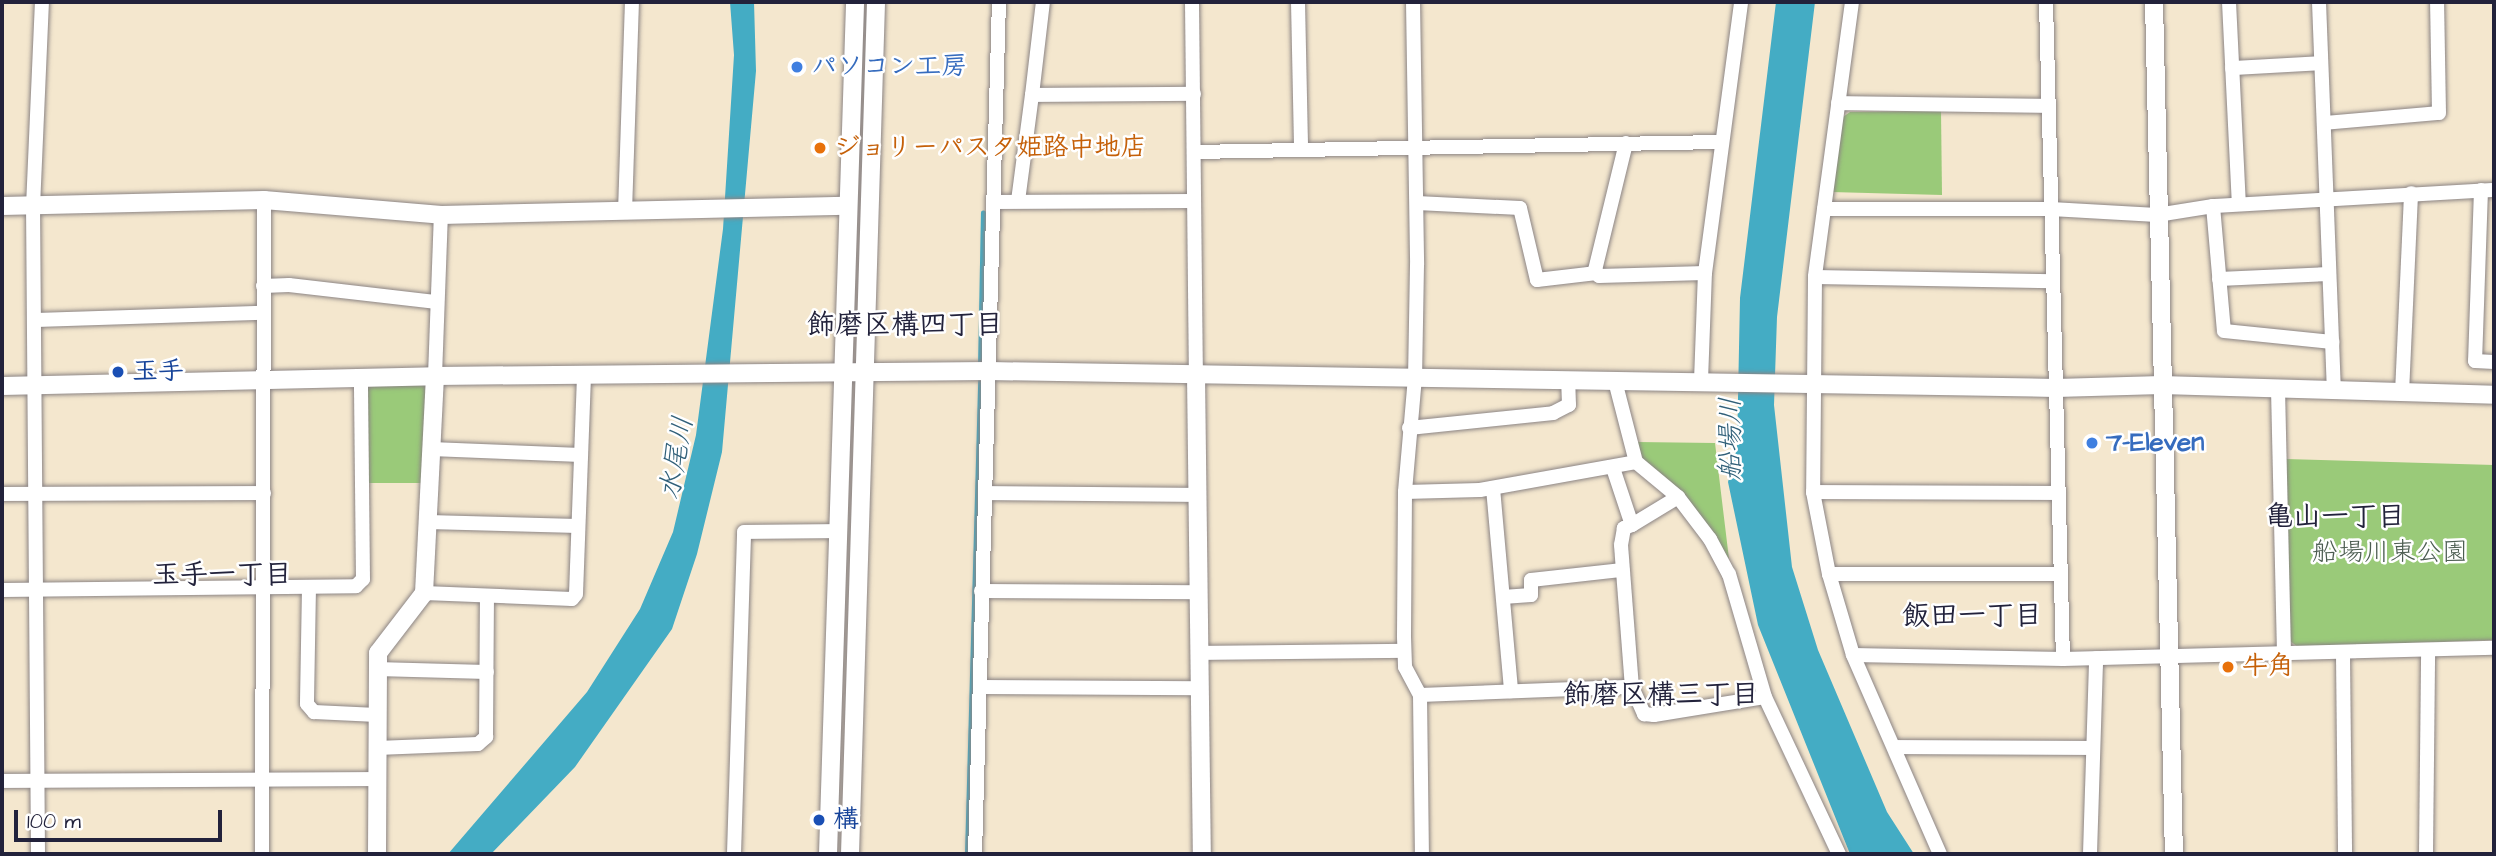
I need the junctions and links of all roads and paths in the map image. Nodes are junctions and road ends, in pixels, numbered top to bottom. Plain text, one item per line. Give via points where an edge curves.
1 (42, 2) edge
2 (632, 2) edge
3 (855, 2) edge
4 (876, 2) edge
5 (999, 2) edge
6 (1043, 2) edge
7 (1192, 2) edge
8 (1298, 2) edge
9 (1413, 2) edge
10 (1741, 2) edge
11 (1852, 2) edge
12 (2046, 2) edge
13 (2154, 2) edge
14 (2229, 2) edge
15 (2319, 2) edge
16 (2437, 2) edge
17 (2322, 63) junction
18 (2232, 68) junction
19 (1032, 94) junction
20 (1194, 94) junction
21 (1838, 103) junction
22 (2049, 106) junction
23 (2324, 123) junction
24 (1721, 142) junction
25 (1626, 144) junction
26 (1416, 146) junction
27 (1301, 148) junction
28 (1194, 152) junction
29 (2488, 190) edge
30 (2411, 193) junction
31 (2327, 198) junction
32 (264, 200) junction
33 (1018, 201) junction
34 (1194, 201) junction
35 (993, 202) junction
36 (1417, 204) junction
37 (2239, 204) junction
38 (2, 206) edge
39 (33, 206) junction
40 (846, 206) junction
41 (2213, 206) junction
42 (1824, 209) junction
43 (2051, 209) junction
44 (625, 212) junction
45 (441, 215) junction
46 (2157, 215) junction
47 (1597, 273) junction
48 (1704, 273) junction
49 (2329, 274) junction
50 (1815, 277) junction
51 (2219, 279) junction
52 (2053, 281) junction
53 (263, 286) junction
54 (438, 302) junction
55 (263, 313) junction
56 (36, 320) junction
57 (2332, 342) junction
58 (2494, 362) edge
59 (989, 371) junction
60 (842, 374) junction
61 (865, 374) junction
62 (1196, 375) junction
63 (435, 376) junction
64 (361, 377) junction
65 (1415, 377) junction
66 (263, 378) junction
67 (584, 378) junction
68 (1568, 380) junction
69 (1615, 381) junction
70 (1701, 381) junction
71 (37, 384) junction
72 (1811, 385) junction
73 (2162, 385) junction
74 (2, 386) edge
75 (2056, 388) junction
76 (2278, 389) junction
77 (2334, 392) junction
78 (2402, 393) junction
79 (2494, 395) edge
80 (1409, 428) junction
81 (431, 449) junction
82 (581, 455) junction
83 (1636, 462) junction
84 (1613, 468) junction
85 (1493, 488) junction
86 (1405, 492) junction
87 (1813, 492) junction
88 (264, 493) junction
89 (985, 493) junction
90 (2058, 493) junction
91 (2, 494) edge
92 (38, 494) junction
93 (1198, 495) junction
94 (1678, 497) junction
95 (428, 522) junction
96 (1632, 525) junction
97 (578, 526) junction
98 (839, 531) junction
99 (1622, 570) junction
100 (1829, 574) junction
101 (2058, 574) junction
102 (262, 587) junction
103 (309, 587) junction
104 (35, 589) junction
105 (2, 590) edge
106 (981, 591) junction
107 (1199, 592) junction
108 (424, 593) junction
109 (1503, 597) junction
110 (487, 598) junction
111 (2494, 648) edge
112 (1404, 651) junction
113 (2428, 652) junction
114 (1199, 653) junction
115 (1853, 655) junction
116 (2169, 655) junction
117 (2284, 655) junction
118 (2343, 655) junction
119 (2096, 658) junction
120 (2063, 659) junction
121 (376, 669) junction
122 (486, 671) junction
123 (981, 687) junction
124 (1632, 687) junction
125 (1200, 688) junction
126 (1511, 691) junction
127 (1420, 695) junction
128 (1765, 697) junction
129 (377, 715) junction
130 (1894, 747) junction
131 (377, 748) junction
132 (2092, 748) junction
133 (263, 778) junction
134 (377, 779) junction
135 (2, 781) edge
136 (39, 781) junction
137 (38, 854) edge
138 (262, 854) edge
139 (377, 854) edge
140 (734, 854) edge
141 (828, 854) edge
142 (850, 854) edge
143 (975, 854) edge
144 (1202, 854) edge
145 (1422, 854) edge
146 (1839, 854) edge
147 (1940, 854) edge
148 (2090, 854) edge
149 (2174, 854) edge
150 (2345, 854) edge
151 (2426, 854) edge

1 - 39 street
2 - 44 street
3 - 40 street
4 - 61 street
5 - 35 street
6 - 19 street
7 - 20 street
8 - 27 street
9 - 26 street
10 - 24 street
11 - 21 street
12 - 22 street
13 - 46 street
14 - 18 street
15 - 17 street
16 - 23 street via 2439,113
17 - 18 street
17 - 23 street
18 - 37 street
19 - 20 street
19 - 33 street
20 - 28 street
21 - 22 street
21 - 42 street
22 - 43 street
23 - 31 street
24 - 25 street
24 - 48 street
25 - 26 street
25 - 47 street
26 - 27 street
26 - 36 street
27 - 28 street
28 - 34 street
29 - 30 street
29 - 58 street via 2475,361
30 - 31 street
30 - 78 street
31 - 37 street
31 - 49 street
32 - 39 street
32 - 45 street
32 - 53 street
33 - 34 street
33 - 35 street
34 - 62 street
35 - 59 street
36 - 47 street via 1520,208 1536,280
36 - 65 street
37 - 41 street
38 - 39 street
39 - 56 street
40 - 44 street
40 - 60 street
41 - 46 street
41 - 51 street
42 - 43 street
42 - 50 street
43 - 46 street
43 - 52 street
44 - 45 street
45 - 54 street
46 - 73 street
47 - 48 street
48 - 70 street
49 - 51 street
49 - 57 street
50 - 52 street
50 - 72 street
51 - 57 street via 2224,331
52 - 75 street
53 - 54 street
53 - 55 street
54 - 63 street
55 - 56 street
55 - 66 street
56 - 71 street
57 - 77 street
59 - 61 street
59 - 62 street
59 - 89 street
60 - 61 street
60 - 67 street
60 - 98 street
61 - 142 street
62 - 65 street
62 - 93 street
63 - 64 street
63 - 67 street
63 - 81 street
64 - 66 street
64 - 103 street via 363,579 356,586
65 - 68 street
65 - 80 street
66 - 71 street
66 - 88 street
67 - 82 street
68 - 69 street
68 - 80 street via 1569,405 1553,413
69 - 70 street
69 - 83 street
70 - 72 street
71 - 74 street
71 - 92 street
72 - 75 street
72 - 87 street
73 - 75 street
73 - 76 street
73 - 116 street
75 - 90 street
76 - 77 street
76 - 117 street
77 - 78 street
78 - 79 street
80 - 86 street
81 - 82 street
81 - 95 street
82 - 97 street
83 - 84 street
83 - 94 street
84 - 85 street
84 - 96 street
85 - 86 street
85 - 109 street
86 - 112 street
87 - 90 street
87 - 100 street
88 - 92 street
88 - 102 street
89 - 93 street
89 - 106 street
90 - 101 street
91 - 92 street
92 - 104 street
93 - 107 street
94 - 96 street
94 - 128 street via 1710,539 1728,574
95 - 97 street
95 - 108 street
96 - 99 street via 1624,528
97 - 110 street via 576,594 572,599
98 - 140 street via 744,532
98 - 141 street
99 - 109 street via 1531,580 1531,595
99 - 124 street
100 - 101 street
100 - 115 street
101 - 120 street
102 - 103 street
102 - 104 street
102 - 133 street
103 - 129 street via 307,704 314,712
104 - 105 street
104 - 136 street
106 - 107 street
106 - 123 street
107 - 114 street
108 - 110 street
108 - 121 street via 378,653
109 - 126 street
110 - 122 street
111 - 113 street
112 - 114 street
112 - 127 street via 1408,677
113 - 118 street
113 - 151 street
114 - 125 street
115 - 120 street
115 - 130 street
116 - 117 street
116 - 119 street
116 - 149 street
117 - 118 street
118 - 150 street
119 - 120 street
119 - 132 street
121 - 122 street
121 - 129 street
122 - 131 street via 486,737 478,744
123 - 125 street
123 - 143 street
124 - 126 street
124 - 128 street via 1644,714 1654,715
125 - 144 street
126 - 127 street
127 - 145 street
128 - 146 street
129 - 131 street
130 - 132 street
130 - 147 street
131 - 134 street
132 - 148 street
133 - 134 street
133 - 136 street
133 - 138 street
134 - 139 street
135 - 136 street
136 - 137 street

